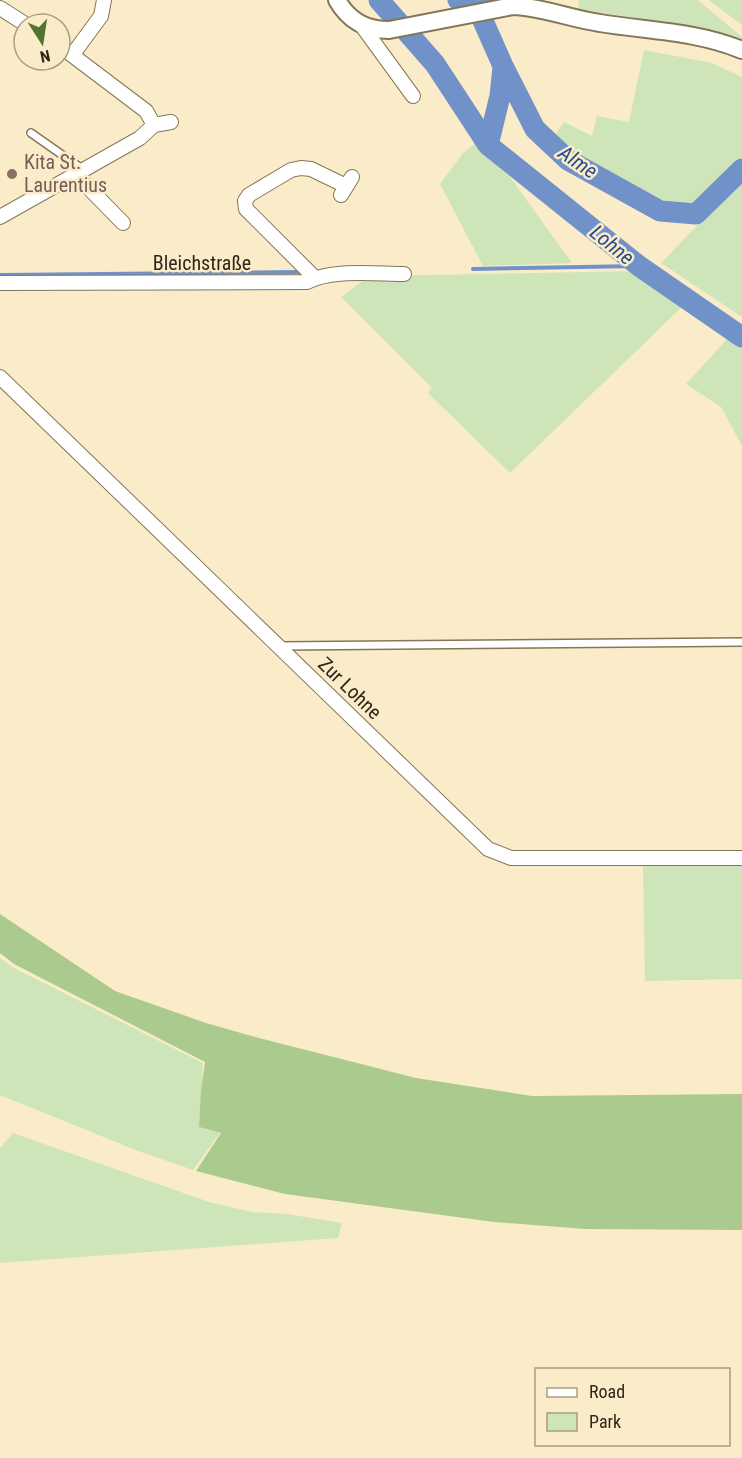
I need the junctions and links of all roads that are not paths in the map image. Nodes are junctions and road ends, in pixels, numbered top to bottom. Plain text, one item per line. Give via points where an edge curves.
1 (104, 0) edge
2 (337, 0) edge
3 (362, 26) junction
4 (742, 50) edge
5 (73, 54) joint
6 (413, 96) dead end
7 (171, 122) dead end
8 (153, 124) junction
9 (31, 133) dead end
10 (78, 172) junction
11 (346, 186) dead end
12 (0, 217) edge
13 (123, 223) dead end
14 (404, 274) dead end
15 (315, 278) junction
16 (0, 283) edge
17 (0, 378) edge
18 (742, 642) edge
19 (279, 646) junction
20 (742, 858) edge

1 - 5 street via 101,16
2 - 3 street via 343,11
3 - 4 street via 389,30 526,7 600,23 677,32
3 - 6 street
5 - 8 street via 146,111
7 - 8 street
8 - 10 street via 140,138
9 - 10 lane via 78,166
10 - 12 street
10 - 13 street
11 - 15 street via 301,168 266,184 245,201 246,208
14 - 15 street, Bleichstraße
15 - 16 street, Bleichstraße via 307,282
17 - 19 street, Zur Lohne
18 - 19 lane
19 - 20 street, Zur Lohne via 494,852 511,858

